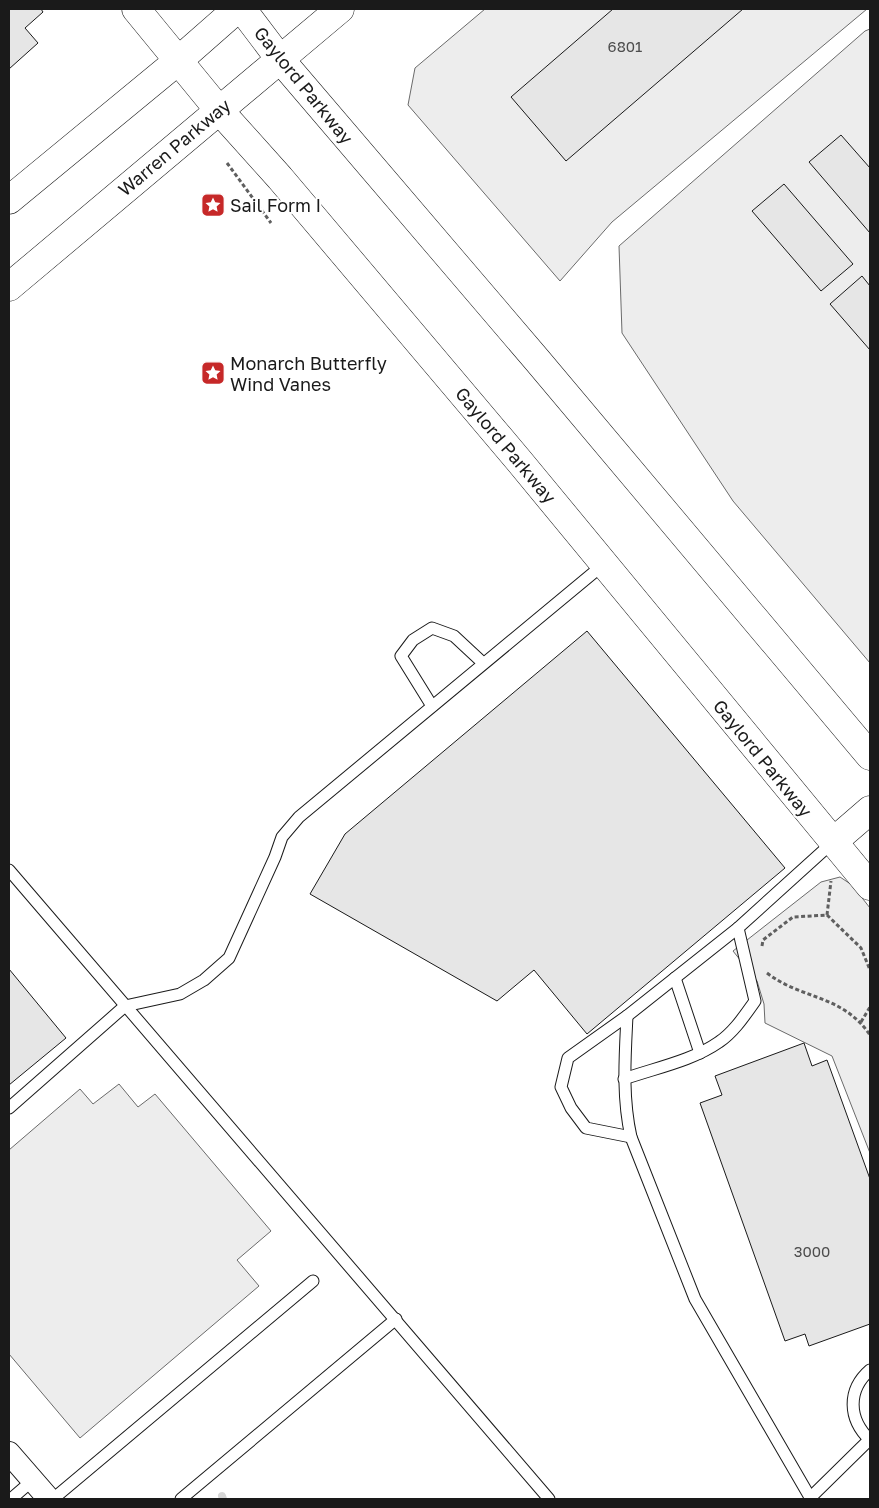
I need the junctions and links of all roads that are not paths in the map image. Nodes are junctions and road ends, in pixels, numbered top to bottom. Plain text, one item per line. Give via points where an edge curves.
1 (136, 9) edge
2 (237, 9) edge
3 (242, 9) edge
4 (340, 9) edge
5 (278, 58) junction
6 (179, 60) junction
7 (218, 109) junction
8 (9, 200) edge
9 (9, 287) edge
10 (604, 564) junction
11 (483, 663) junction
12 (432, 706) junction
13 (870, 756) edge
14 (870, 810) edge
15 (832, 842) junction
16 (9, 870) edge
17 (870, 886) edge
18 (738, 928) junction
19 (675, 978) junction
20 (125, 1006) junction
21 (627, 1016) junction
22 (700, 1052) junction
23 (624, 1079) junction
24 (9, 1108) edge
25 (631, 1137) junction
26 (313, 1281) dead end
27 (396, 1319) junction
28 (870, 1370) edge
29 (870, 1440) edge
30 (9, 1453) edge
31 (33, 1480) junction
32 (811, 1498) edge
33 (10, 1499) edge
34 (51, 1499) edge
35 (181, 1499) edge
36 (549, 1499) edge

1 - 6 street, Gaylord Parkway
2 - 6 street
3 - 5 street, Gaylord Parkway
4 - 5 street, Warren Parkway
5 - 7 street, Warren Parkway
5 - 13 street, Gaylord Parkway via 550,374
6 - 7 street, Gaylord Parkway
6 - 8 street
7 - 9 street, Warren Parkway
7 - 10 street, Gaylord Parkway via 293,193
10 - 11 lane
10 - 15 street, Gaylord Parkway
11 - 12 lane
11 - 12 lane via 454,636 432,628 413,640 401,656
12 - 20 lane via 299,817 282,837 229,958 204,980 180,994
14 - 15 street
15 - 17 street, Gaylord Parkway
15 - 18 lane
16 - 20 lane
18 - 19 lane
18 - 22 lane via 755,1001 720,1042
19 - 21 lane
19 - 22 lane
20 - 24 lane
20 - 27 lane
21 - 23 lane
21 - 25 lane via 568,1058 560,1087 586,1128
22 - 23 lane
23 - 25 lane
25 - 32 lane via 695,1299
26 - 34 lane
27 - 35 lane
27 - 36 lane
28 - 29 lane via 855,1389 852,1403 854,1417
29 - 32 lane
30 - 31 street
31 - 33 lane
31 - 34 street

